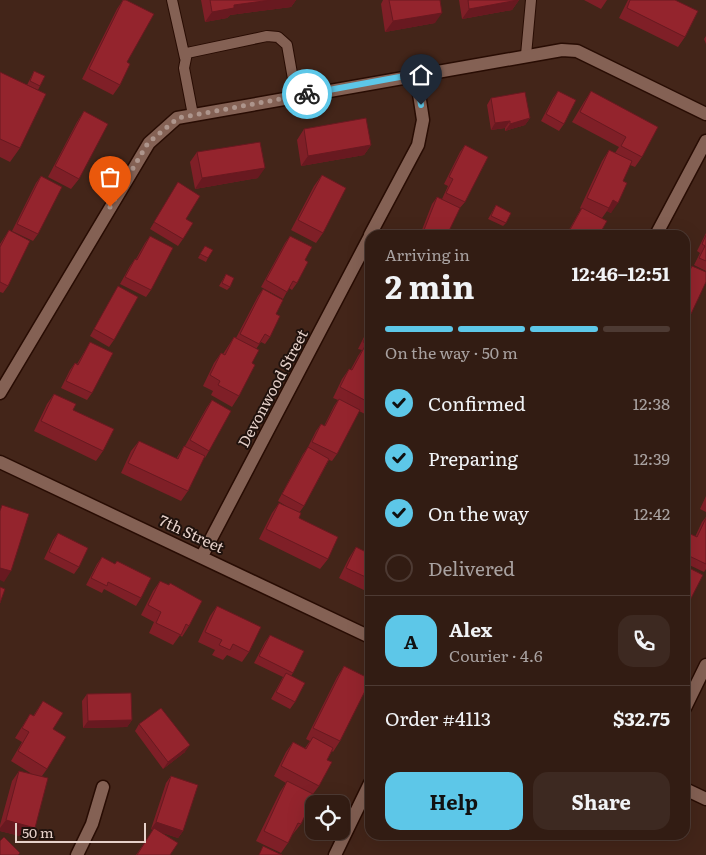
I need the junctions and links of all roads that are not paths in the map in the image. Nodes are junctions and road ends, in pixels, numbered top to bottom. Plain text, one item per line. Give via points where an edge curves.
1 (172, 0) edge
2 (531, 0) edge
3 (526, 55) junction
4 (185, 58) junction
5 (416, 74) junction
6 (296, 96) junction
7 (706, 114) edge
8 (193, 115) junction
9 (706, 141) edge
10 (373, 230) edge
11 (659, 230) edge
12 (365, 245) edge
13 (0, 393) edge
14 (0, 462) edge
15 (202, 556) junction
16 (365, 635) edge
17 (706, 665) edge
18 (690, 698) edge
19 (104, 787) dead end
20 (690, 791) edge
21 (365, 793) edge
22 (706, 799) edge
23 (76, 855) edge
24 (335, 855) edge

1 - 4 lane
2 - 3 lane
3 - 5 street
3 - 7 street via 577,51
4 - 6 lane via 192,50 278,36 287,45
4 - 8 lane
5 - 6 street
5 - 10 street, Devonwood Street via 423,120 418,145
6 - 8 street
8 - 13 street via 178,118 148,143
9 - 11 street
12 - 15 street, Devonwood Street
14 - 15 street, 7th Street
15 - 16 street, 7th Street
17 - 18 street
19 - 23 street via 92,824
20 - 22 street
21 - 24 street

